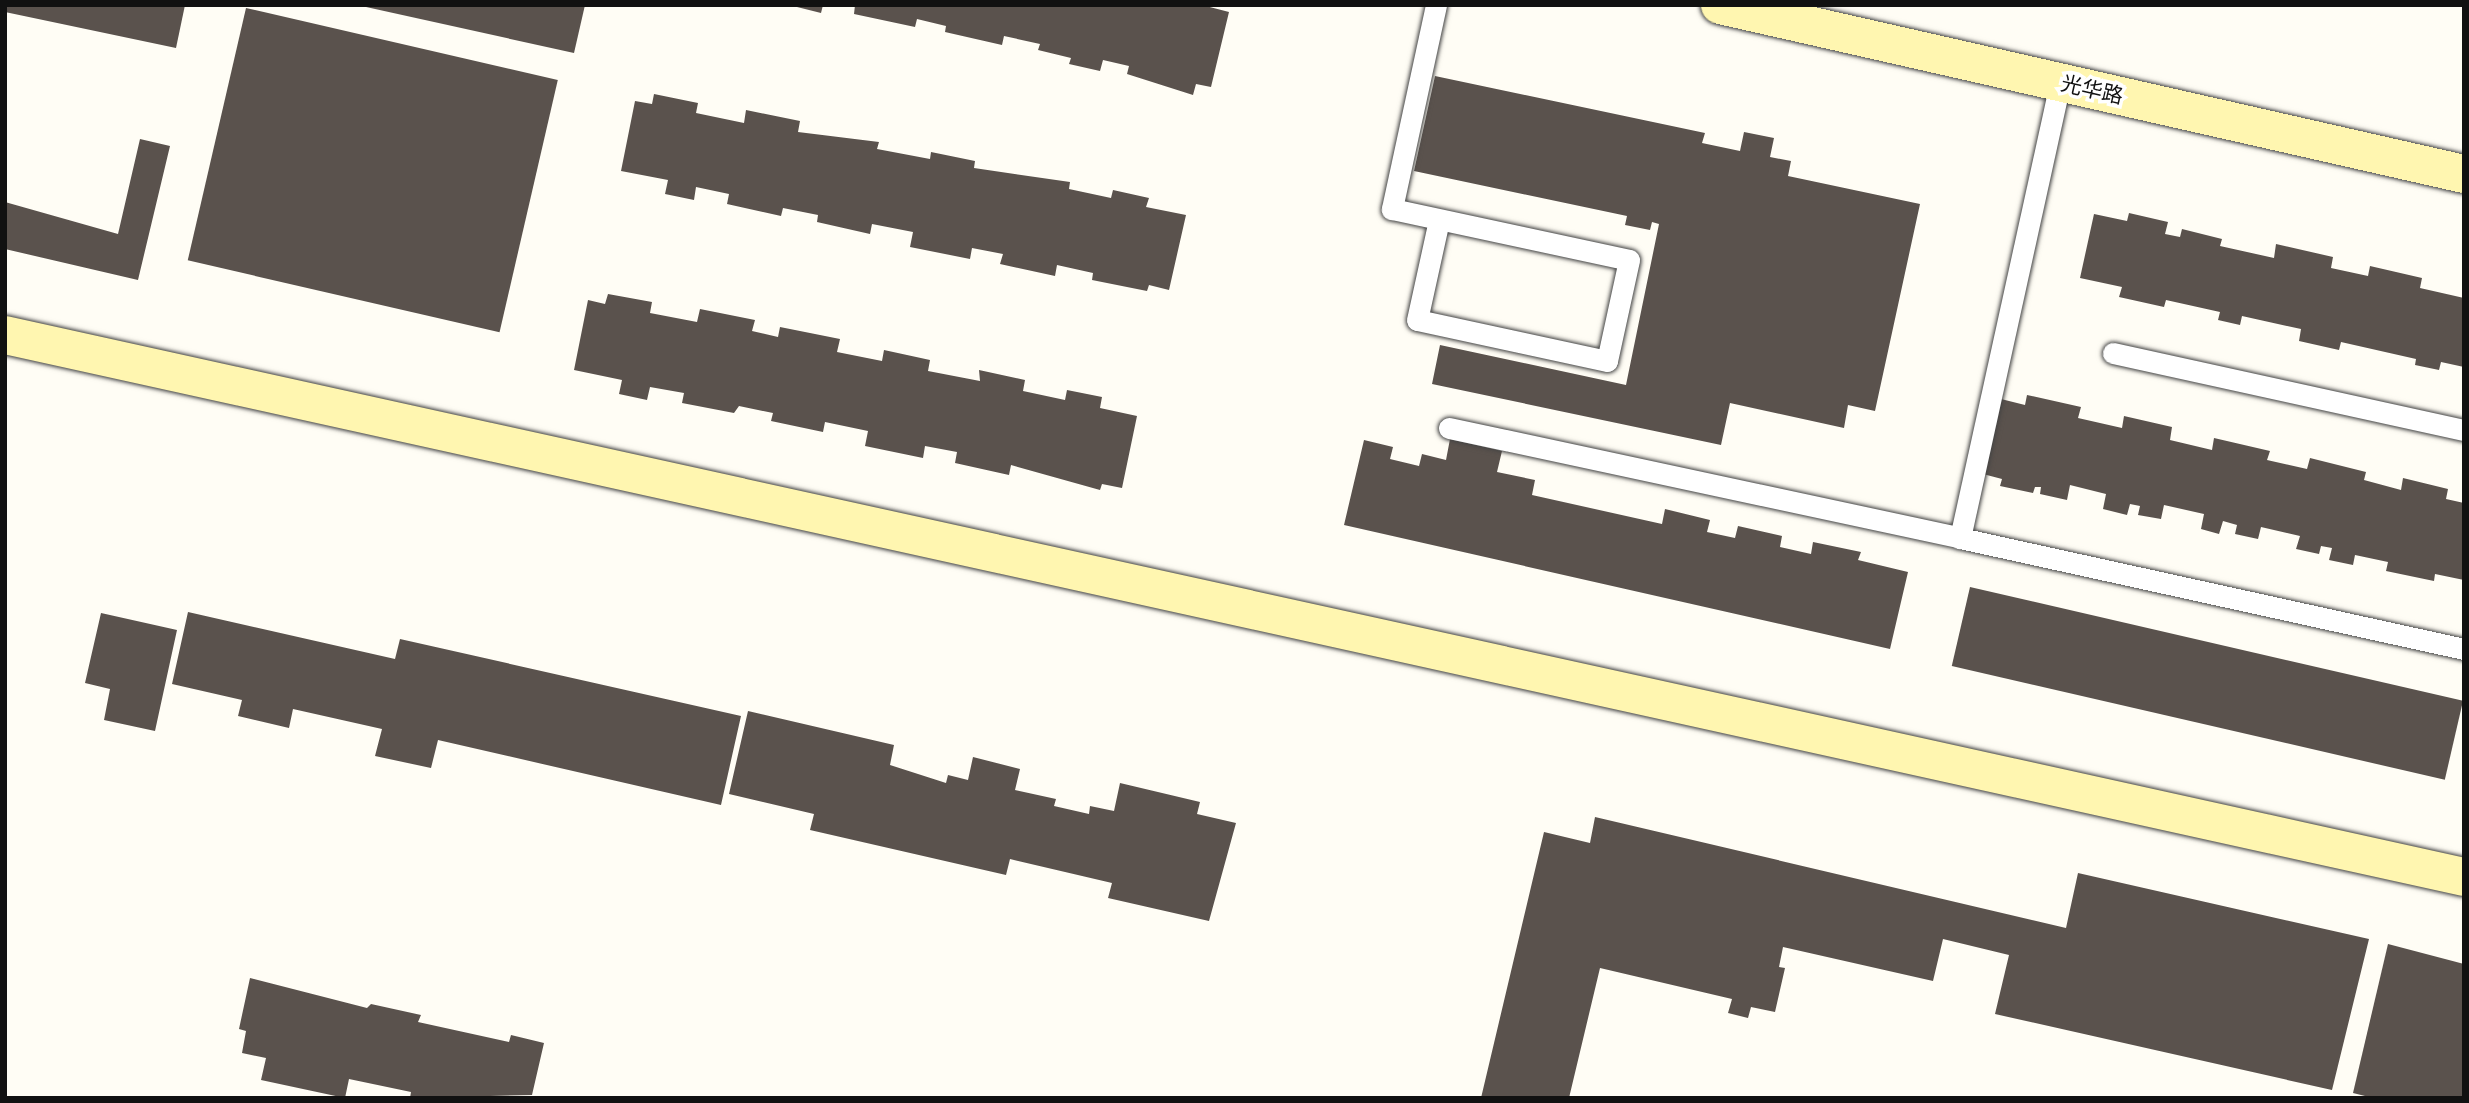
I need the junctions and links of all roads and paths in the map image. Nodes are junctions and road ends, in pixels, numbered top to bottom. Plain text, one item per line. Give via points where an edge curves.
1 (1436, 5) edge
2 (1720, 5) edge
3 (2060, 83) junction
4 (2464, 174) edge
5 (1439, 220) junction
6 (5, 335) edge
7 (2113, 353) dead end
8 (1448, 428) dead end
9 (2464, 430) edge
10 (1962, 538) junction
11 (2464, 649) edge
12 (2464, 877) edge

1 - 5 lane via 1392,209
2 - 3 street, 光华路
3 - 4 street, 光华路
3 - 10 lane
5 - 5 lane via 1629,260 1607,361 1417,320
6 - 12 street
7 - 9 lane
8 - 10 lane
10 - 11 lane

